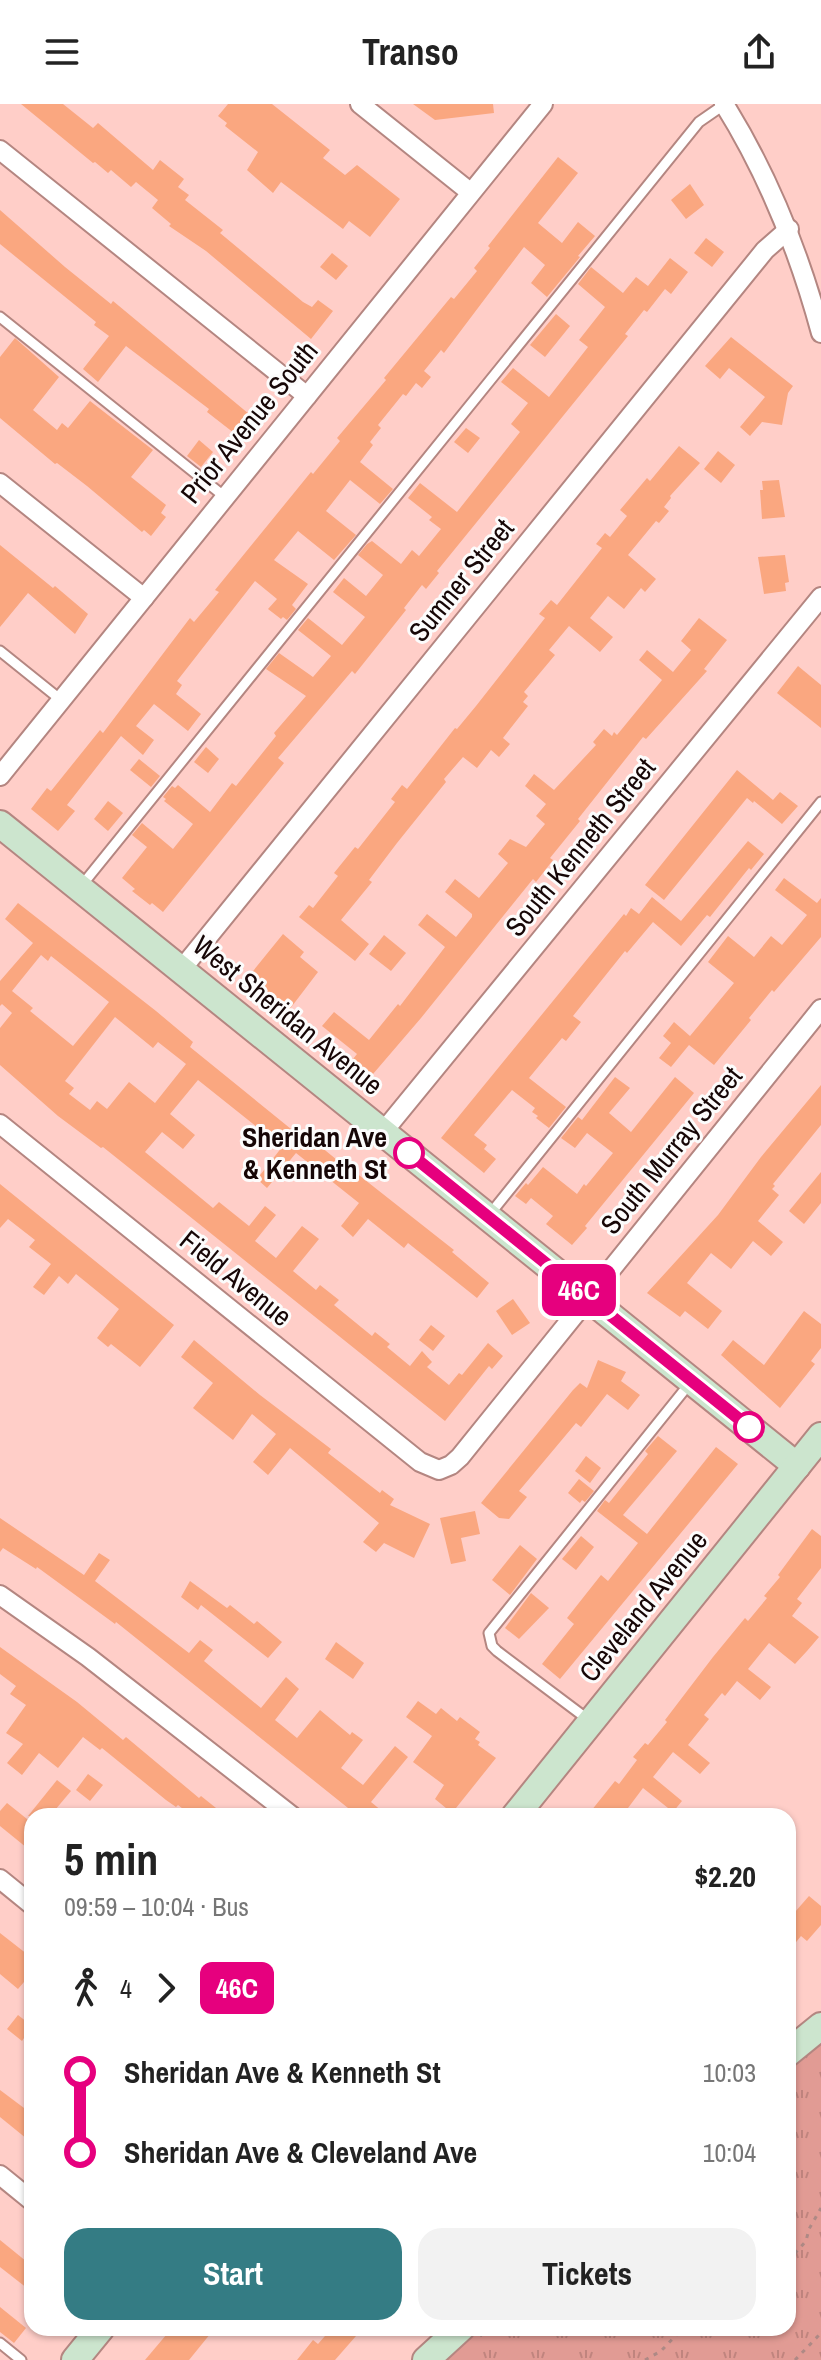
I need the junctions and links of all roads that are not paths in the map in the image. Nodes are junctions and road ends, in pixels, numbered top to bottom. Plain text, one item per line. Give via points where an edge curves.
1 (360, 104) edge
2 (543, 104) edge
3 (724, 104) edge
4 (0, 150) edge
5 (470, 192) junction
6 (789, 229) junction
7 (0, 317) edge
8 (821, 333) edge
9 (307, 396) junction
10 (0, 483) edge
11 (225, 497) junction
12 (821, 597) edge
13 (144, 598) junction
14 (0, 651) edge
15 (61, 700) junction
16 (0, 776) edge
17 (821, 802) edge
18 (0, 824) edge
19 (79, 888) junction
20 (181, 970) junction
21 (821, 1009) edge
22 (0, 1124) edge
23 (383, 1132) junction
24 (488, 1217) junction
25 (588, 1297) junction
26 (692, 1380) junction
27 (821, 1436) edge
28 (797, 1466) junction
29 (439, 1470) joint
30 (0, 1595) edge
31 (591, 1721) junction
32 (282, 1808) edge
33 (521, 1808) edge
34 (0, 1879) edge
35 (24, 1898) edge
36 (821, 2026) edge
37 (796, 2046) edge
38 (0, 2175) edge
39 (24, 2194) edge
40 (94, 2336) edge
41 (452, 2336) edge
42 (0, 2343) edge
43 (21, 2360) edge
44 (75, 2360) edge
45 (426, 2360) edge

1 - 5 street
2 - 5 street, Prior Avenue South
3 - 6 street
3 - 19 lane via 699,122
4 - 9 street
5 - 9 street, Prior Avenue South
6 - 8 street
6 - 20 street, Sumner Street via 765,250
7 - 11 lane
9 - 11 street, Prior Avenue South
10 - 13 street
11 - 13 street, Prior Avenue South
12 - 23 street, South Kenneth Street
13 - 15 street, Prior Avenue South
14 - 15 lane
15 - 16 street, Prior Avenue South
17 - 24 lane
18 - 19 street, West Sheridan Avenue
19 - 20 street, West Sheridan Avenue
20 - 23 street, West Sheridan Avenue
21 - 25 street, South Murray Street
22 - 29 street, Field Avenue via 420,1462
23 - 24 street, West Sheridan Avenue
24 - 25 street, West Sheridan Avenue
25 - 26 street, West Sheridan Avenue
25 - 29 street, South Murray Street via 460,1457
26 - 28 street, West Sheridan Avenue
26 - 31 lane via 489,1633 497,1651
27 - 28 street, Cleveland Avenue
28 - 31 street, Cleveland Avenue
30 - 32 street
31 - 33 street, Cleveland Avenue
34 - 35 street
36 - 37 street
38 - 39 street
40 - 44 street
41 - 45 street
42 - 43 lane

